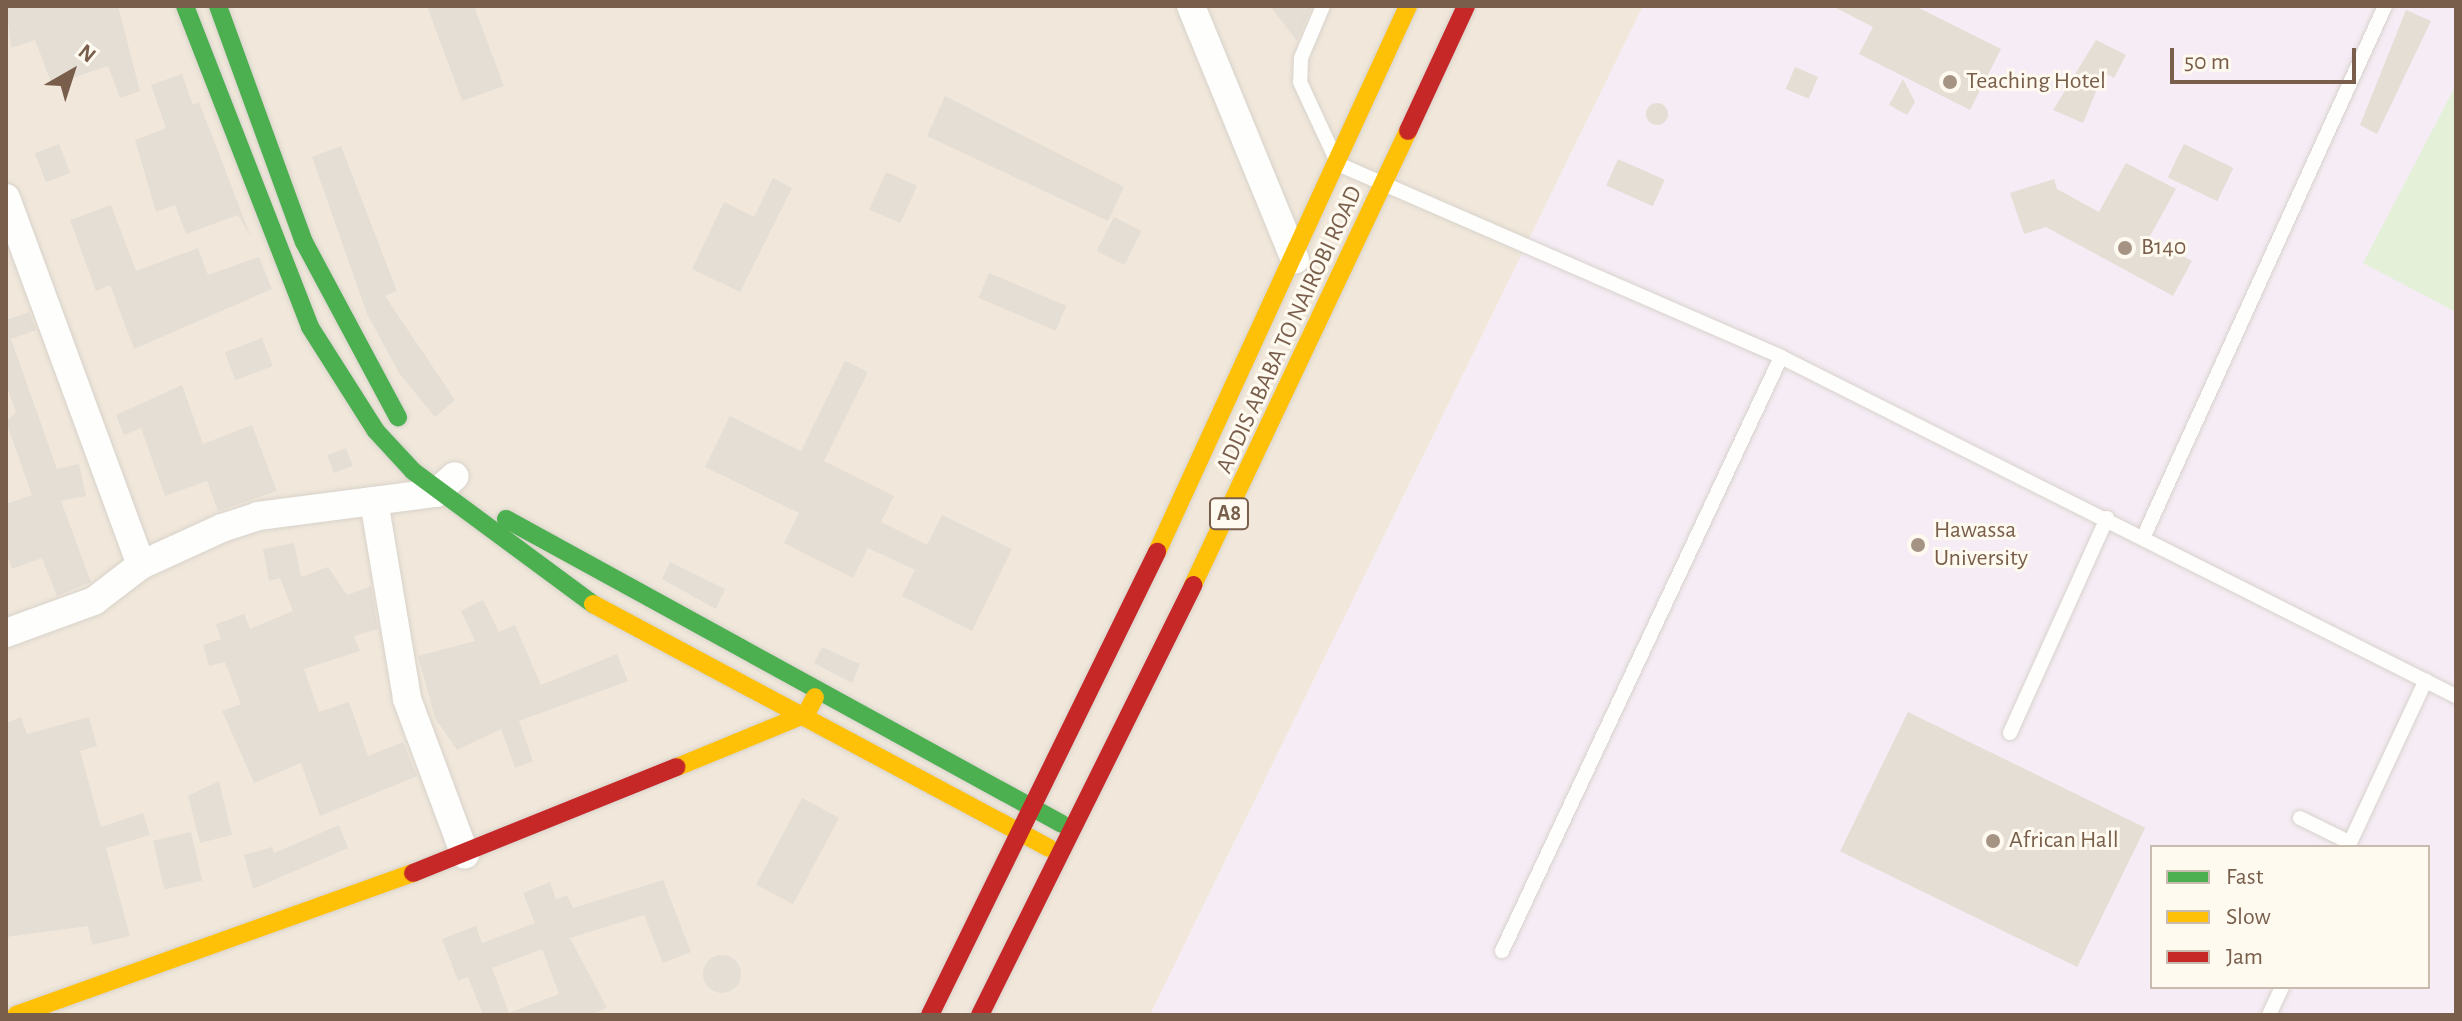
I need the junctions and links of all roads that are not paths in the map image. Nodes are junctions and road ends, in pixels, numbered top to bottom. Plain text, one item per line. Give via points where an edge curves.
1 (185, 6) edge
2 (218, 6) edge
3 (1191, 6) edge
4 (1323, 6) edge
5 (1408, 6) edge
6 (1466, 6) edge
7 (2385, 6) edge
8 (1338, 164) junction
9 (1385, 183) junction
10 (6, 198) edge
11 (1295, 259) junction
12 (1781, 357) junction
13 (408, 428) dead end
14 (444, 477) junction
15 (374, 501) junction
16 (2107, 518) junction
17 (2143, 538) junction
18 (141, 565) junction
19 (6, 633) edge
20 (2426, 680) junction
21 (819, 687) junction
22 (2456, 696) edge
23 (806, 714) junction
24 (2010, 733) dead end
25 (1036, 809) junction
26 (2300, 818) dead end
27 (1075, 831) junction
28 (1022, 836) junction
29 (2349, 845) edge
30 (465, 855) junction
31 (1064, 855) junction
32 (1502, 951) dead end
33 (2281, 989) edge
34 (16, 1015) edge
35 (930, 1015) edge
36 (980, 1015) edge
37 (2269, 1015) edge

1 - 14 main road via 310,327 376,431
2 - 13 main road via 334,309
3 - 11 street
4 - 8 lane via 1301,58 1300,82
5 - 8 main road, ADDIS ABABA TO NAIROBI ROAD / A8
6 - 9 main road, ADDIS ABABA TO NAIROBI ROAD / A8
7 - 17 lane
8 - 9 lane
8 - 11 main road, ADDIS ABABA TO NAIROBI ROAD / A8
9 - 12 lane
9 - 27 main road, ADDIS ABABA TO NAIROBI ROAD / A8
10 - 18 street
11 - 25 main road, ADDIS ABABA TO NAIROBI ROAD / A8
12 - 16 lane
12 - 32 lane
14 - 15 street
14 - 21 main road via 546,546
14 - 23 main road via 563,588
15 - 18 street via 258,516
15 - 30 street via 407,699
16 - 17 lane
16 - 24 lane
17 - 20 lane
18 - 19 street via 94,601
20 - 22 lane
20 - 29 lane
21 - 23 main road
21 - 25 main road
23 - 28 main road
23 - 30 main road
25 - 27 main road
25 - 28 main road, ADDIS ABABA TO NAIROBI ROAD / A8
26 - 29 lane
27 - 31 main road, ADDIS ABABA TO NAIROBI ROAD / A8
28 - 31 main road
28 - 35 main road, ADDIS ABABA TO NAIROBI ROAD / A8
30 - 34 main road
31 - 36 main road, ADDIS ABABA TO NAIROBI ROAD / A8
33 - 37 lane

